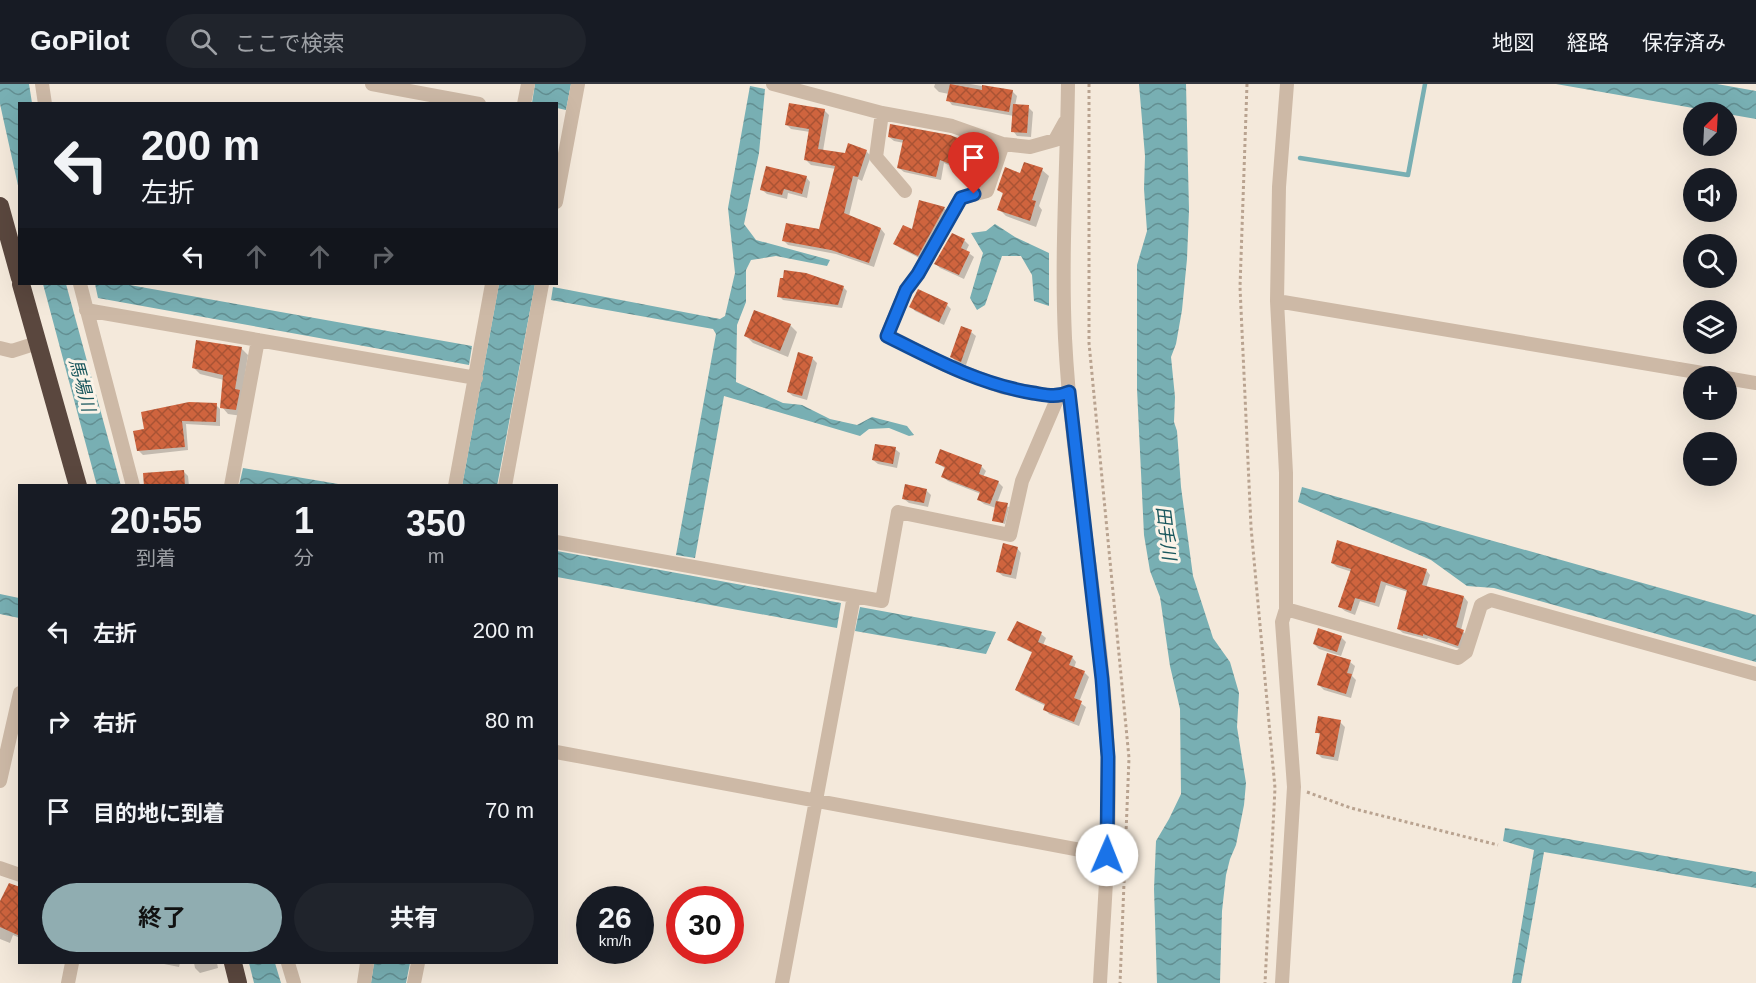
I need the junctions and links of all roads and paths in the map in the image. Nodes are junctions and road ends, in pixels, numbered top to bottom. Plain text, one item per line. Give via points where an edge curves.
1 (42, 84) edge
2 (372, 84) edge
3 (528, 84) edge
4 (578, 84) edge
5 (773, 84) edge
6 (1068, 84) edge
7 (1089, 84) edge
8 (1247, 84) edge
9 (1291, 86) edge
10 (45, 102) edge
11 (468, 102) edge
12 (525, 102) edge
13 (882, 112) junction
14 (558, 118) edge
15 (1068, 118) junction
16 (571, 120) junction
17 (1003, 144) junction
18 (558, 191) edge
19 (906, 191) dead end
20 (0, 206) edge
21 (18, 271) edge
22 (21, 285) edge
23 (80, 285) edge
24 (492, 285) edge
25 (542, 285) edge
26 (1277, 301) junction
27 (86, 310) junction
28 (258, 340) junction
29 (37, 343) junction
30 (0, 348) edge
31 (1683, 370) edge
32 (476, 378) junction
33 (1737, 380) edge
34 (1756, 383) edge
35 (1063, 395) junction
36 (77, 484) edge
37 (132, 484) edge
38 (231, 484) edge
39 (455, 484) edge
40 (505, 484) edge
41 (558, 542) edge
42 (854, 596) junction
43 (1286, 609) junction
44 (1756, 674) edge
45 (18, 702) edge
46 (558, 752) edge
47 (0, 781) edge
48 (1294, 787) junction
49 (815, 801) junction
50 (1498, 845) dead end
51 (1107, 855) junction
52 (0, 868) edge
53 (18, 874) edge
54 (72, 964) edge
55 (232, 964) edge
56 (288, 964) edge
57 (367, 964) edge
58 (418, 964) edge
59 (68, 983) edge
60 (238, 983) edge
61 (294, 983) edge
62 (364, 983) edge
63 (414, 983) edge
64 (782, 983) edge
65 (1100, 983) edge
66 (1120, 983) edge
67 (1265, 983) edge
68 (1282, 983) edge

1 - 10 street
2 - 11 street
3 - 12 street
4 - 16 street
5 - 13 street
6 - 15 street
7 - 66 path via 1089,343 1129,758
8 - 67 path via 1239,287 1251,527 1275,788
9 - 26 street via 1278,187
13 - 17 street via 952,126
13 - 19 street via 876,157
14 - 16 street
15 - 17 street via 1055,140 1030,147
15 - 35 street
16 - 18 street
17 - 35 street via 987,191 961,198 906,290 887,336 1002,387
20 - 21 highway
22 - 29 highway
23 - 27 street
24 - 32 street
25 - 40 street
26 - 31 street
26 - 43 street via 1286,473
27 - 28 street
27 - 37 street
28 - 32 street
28 - 38 street
29 - 30 street via 12,351
29 - 36 highway
32 - 39 street
33 - 34 street
35 - 42 street via 1022,481 1010,535 898,512 882,601
35 - 51 street via 1102,679 1108,757
41 - 42 street
42 - 49 street
43 - 44 street via 1458,658 1466,652 1481,605 1491,600
43 - 48 street via 1282,622
45 - 47 street
46 - 49 street
48 - 50 path via 1351,808
48 - 68 street
49 - 51 street
49 - 64 street
51 - 65 street
52 - 53 street
54 - 59 street
55 - 60 highway
56 - 61 street
57 - 62 street
58 - 63 street

